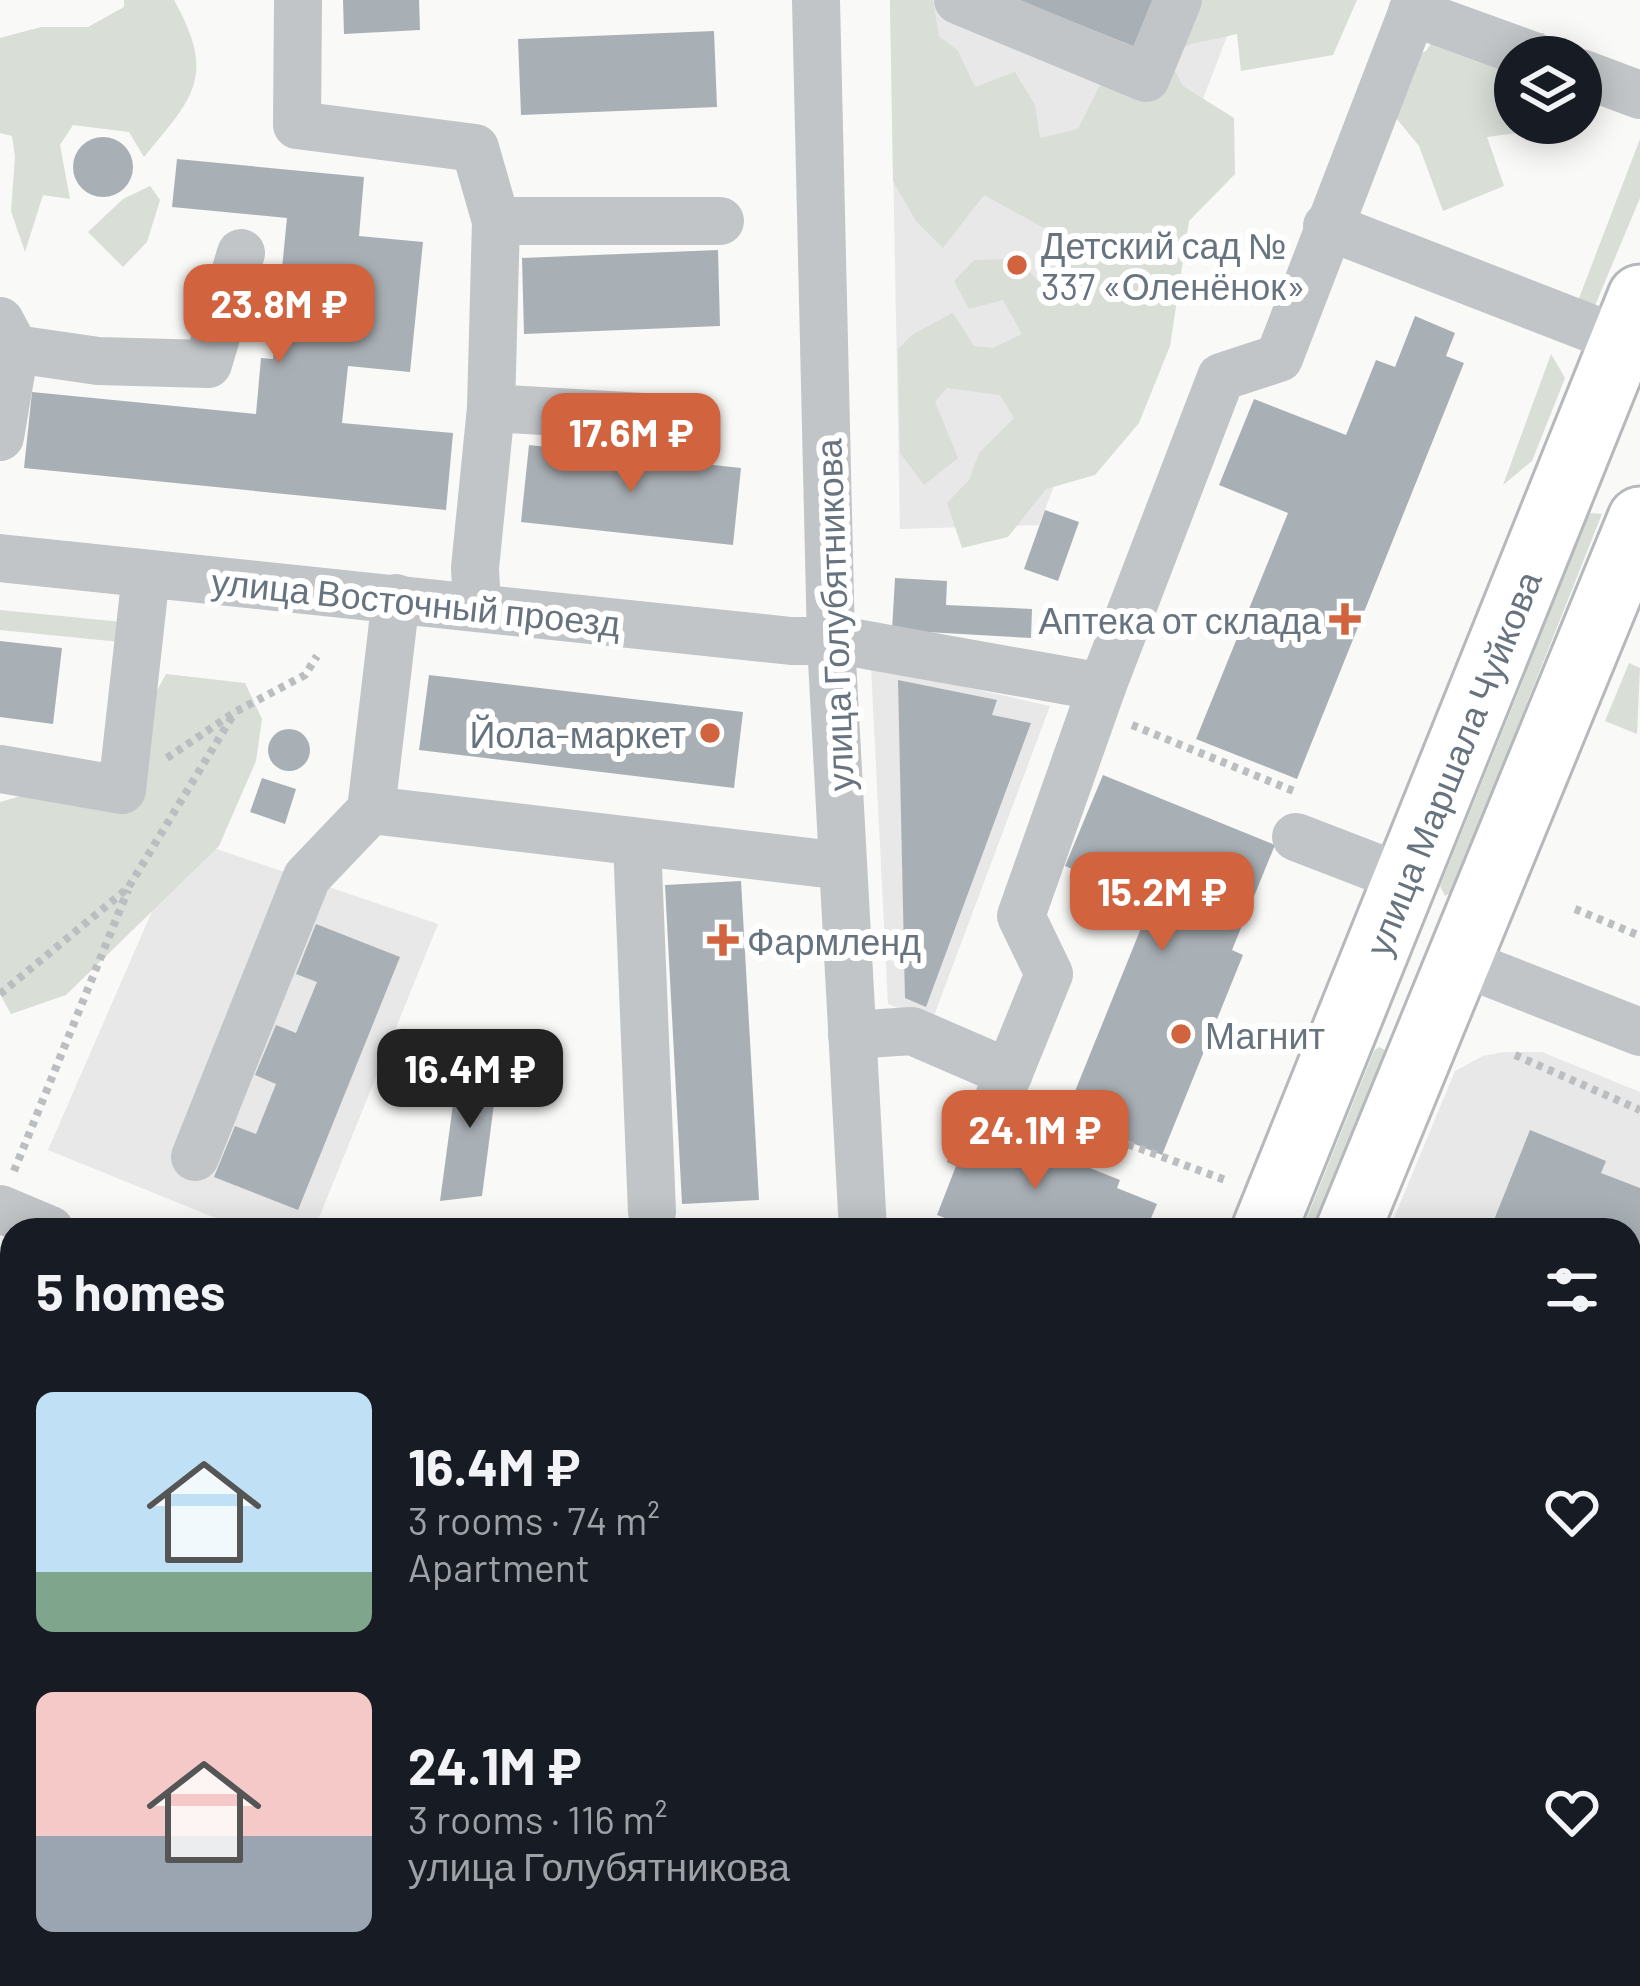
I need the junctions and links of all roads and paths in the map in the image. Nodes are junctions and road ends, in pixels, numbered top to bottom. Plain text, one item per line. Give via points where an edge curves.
1 (298, 0) edge
2 (816, 0) edge
3 (958, 0) edge
4 (1178, 0) edge
5 (1414, 6) edge
6 (1494, 39) edge
7 (1602, 81) edge
8 (1640, 95) edge
9 (496, 221) junction
10 (721, 221) dead end
11 (1328, 226) junction
12 (242, 253) dead end
13 (1631, 319) edge
14 (8, 335) edge
15 (491, 408) junction
16 (694, 420) dead end
17 (0, 437) edge
18 (1574, 460) junction
19 (1640, 487) edge
20 (1640, 519) edge
21 (0, 558) edge
22 (146, 574) junction
23 (396, 598) junction
24 (477, 607) junction
25 (831, 642) junction
26 (317, 656) dead end
27 (1102, 687) junction
28 (236, 712) junction
29 (0, 770) edge
30 (122, 790) junction
31 (370, 810) junction
32 (1297, 837) dead end
33 (638, 842) junction
34 (843, 866) junction
35 (128, 888) junction
36 (1395, 904) junction
37 (1574, 909) dead end
38 (1640, 936) edge
39 (1460, 961) junction
40 (0, 994) edge
41 (1640, 1032) edge
42 (852, 1035) junction
43 (1515, 1055) dead end
44 (1640, 1110) edge
45 (195, 1157) dead end
46 (4, 1197) edge
47 (652, 1212) dead end
48 (33, 1218) edge
49 (862, 1218) edge
50 (1269, 1218) edge
51 (1353, 1218) edge

1 - 9 street via 297,125 475,148
2 - 25 street, улица Голубятникова
3 - 4 street via 1146,78
5 - 6 street
5 - 11 street
7 - 8 street
9 - 10 street
9 - 15 street
11 - 13 street
11 - 27 street via 1279,358 1221,377
12 - 14 street via 208,364 98,361
13 - 18 main road, улица Маршала Чуйкова
14 - 17 street
15 - 16 street
15 - 24 street
18 - 19 main road via 1602,480
18 - 36 main road, улица Маршала Чуйкова
20 - 39 main road
21 - 22 street, улица Восточный проезд
22 - 23 street, улица Восточный проезд
22 - 30 street
23 - 24 street, улица Восточный проезд
23 - 31 street
24 - 25 street, улица Восточный проезд
25 - 27 street, улица Восточный проезд
25 - 34 street, улица Голубятникова
26 - 28 path via 305,675
27 - 42 street via 1021,916 1049,974 1004,1085 912,1031
28 - 30 path
28 - 35 path
29 - 30 street
31 - 33 street
31 - 45 street via 307,878
32 - 36 street
33 - 34 street
33 - 47 street
34 - 42 street, улица Голубятникова
35 - 40 path
35 - 46 path
36 - 39 main road
36 - 50 main road, улица Маршала Чуйкова
37 - 38 path
39 - 41 street
39 - 51 main road
42 - 49 street, улица Голубятникова
43 - 44 path
46 - 48 street

